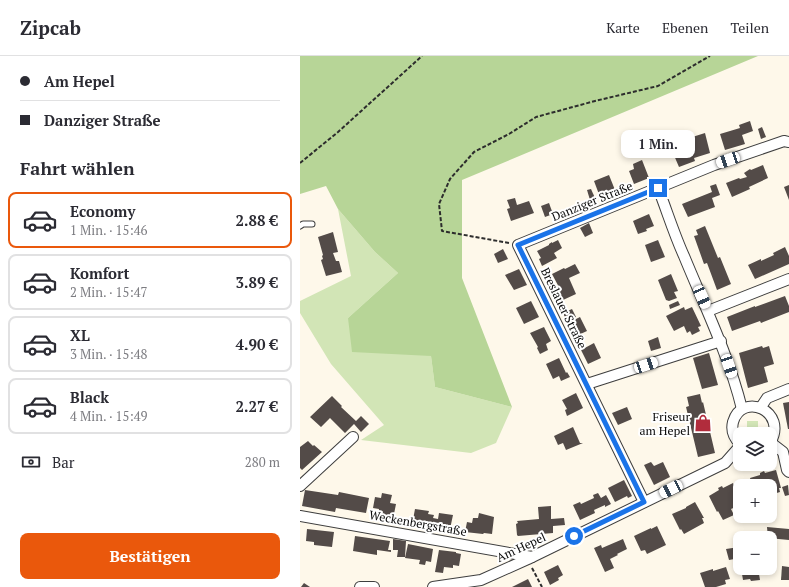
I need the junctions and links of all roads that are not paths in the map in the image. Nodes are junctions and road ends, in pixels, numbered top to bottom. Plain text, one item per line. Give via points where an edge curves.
1 (789, 142) edge
2 (658, 188) junction
3 (312, 224) dead end
4 (300, 226) edge
5 (518, 245) joint
6 (789, 280) edge
7 (708, 311) junction
8 (721, 341) junction
9 (587, 384) junction
10 (789, 389) edge
11 (761, 407) junction
12 (742, 409) junction
13 (776, 427) edge
14 (733, 434) edge
15 (353, 437) dead end
16 (777, 446) edge
17 (786, 451) edge
18 (733, 453) edge
19 (789, 472) edge
20 (300, 486) edge
21 (644, 502) junction
22 (300, 516) edge
23 (530, 558) junction
24 (360, 587) edge
25 (374, 587) edge
26 (432, 587) edge

1 - 2 street, Danziger Straße via 784,141 742,155
2 - 5 street, Danziger Straße
2 - 7 street via 683,255
3 - 4 lane
5 - 9 street, Breslauer Straße
6 - 7 street
7 - 8 street
8 - 9 street
8 - 12 street
9 - 21 street, Breslauer Straße
10 - 11 street via 767,398
11 - 12 street
11 - 13 street via 771,414
12 - 14 street via 734,420
15 - 20 street
16 - 17 street
17 - 19 street
18 - 21 street, Am Hepel via 724,463
21 - 23 street, Am Hepel
22 - 23 street, Weckenbergstraße
23 - 26 street, Am Hepel via 481,580
24 - 25 street

